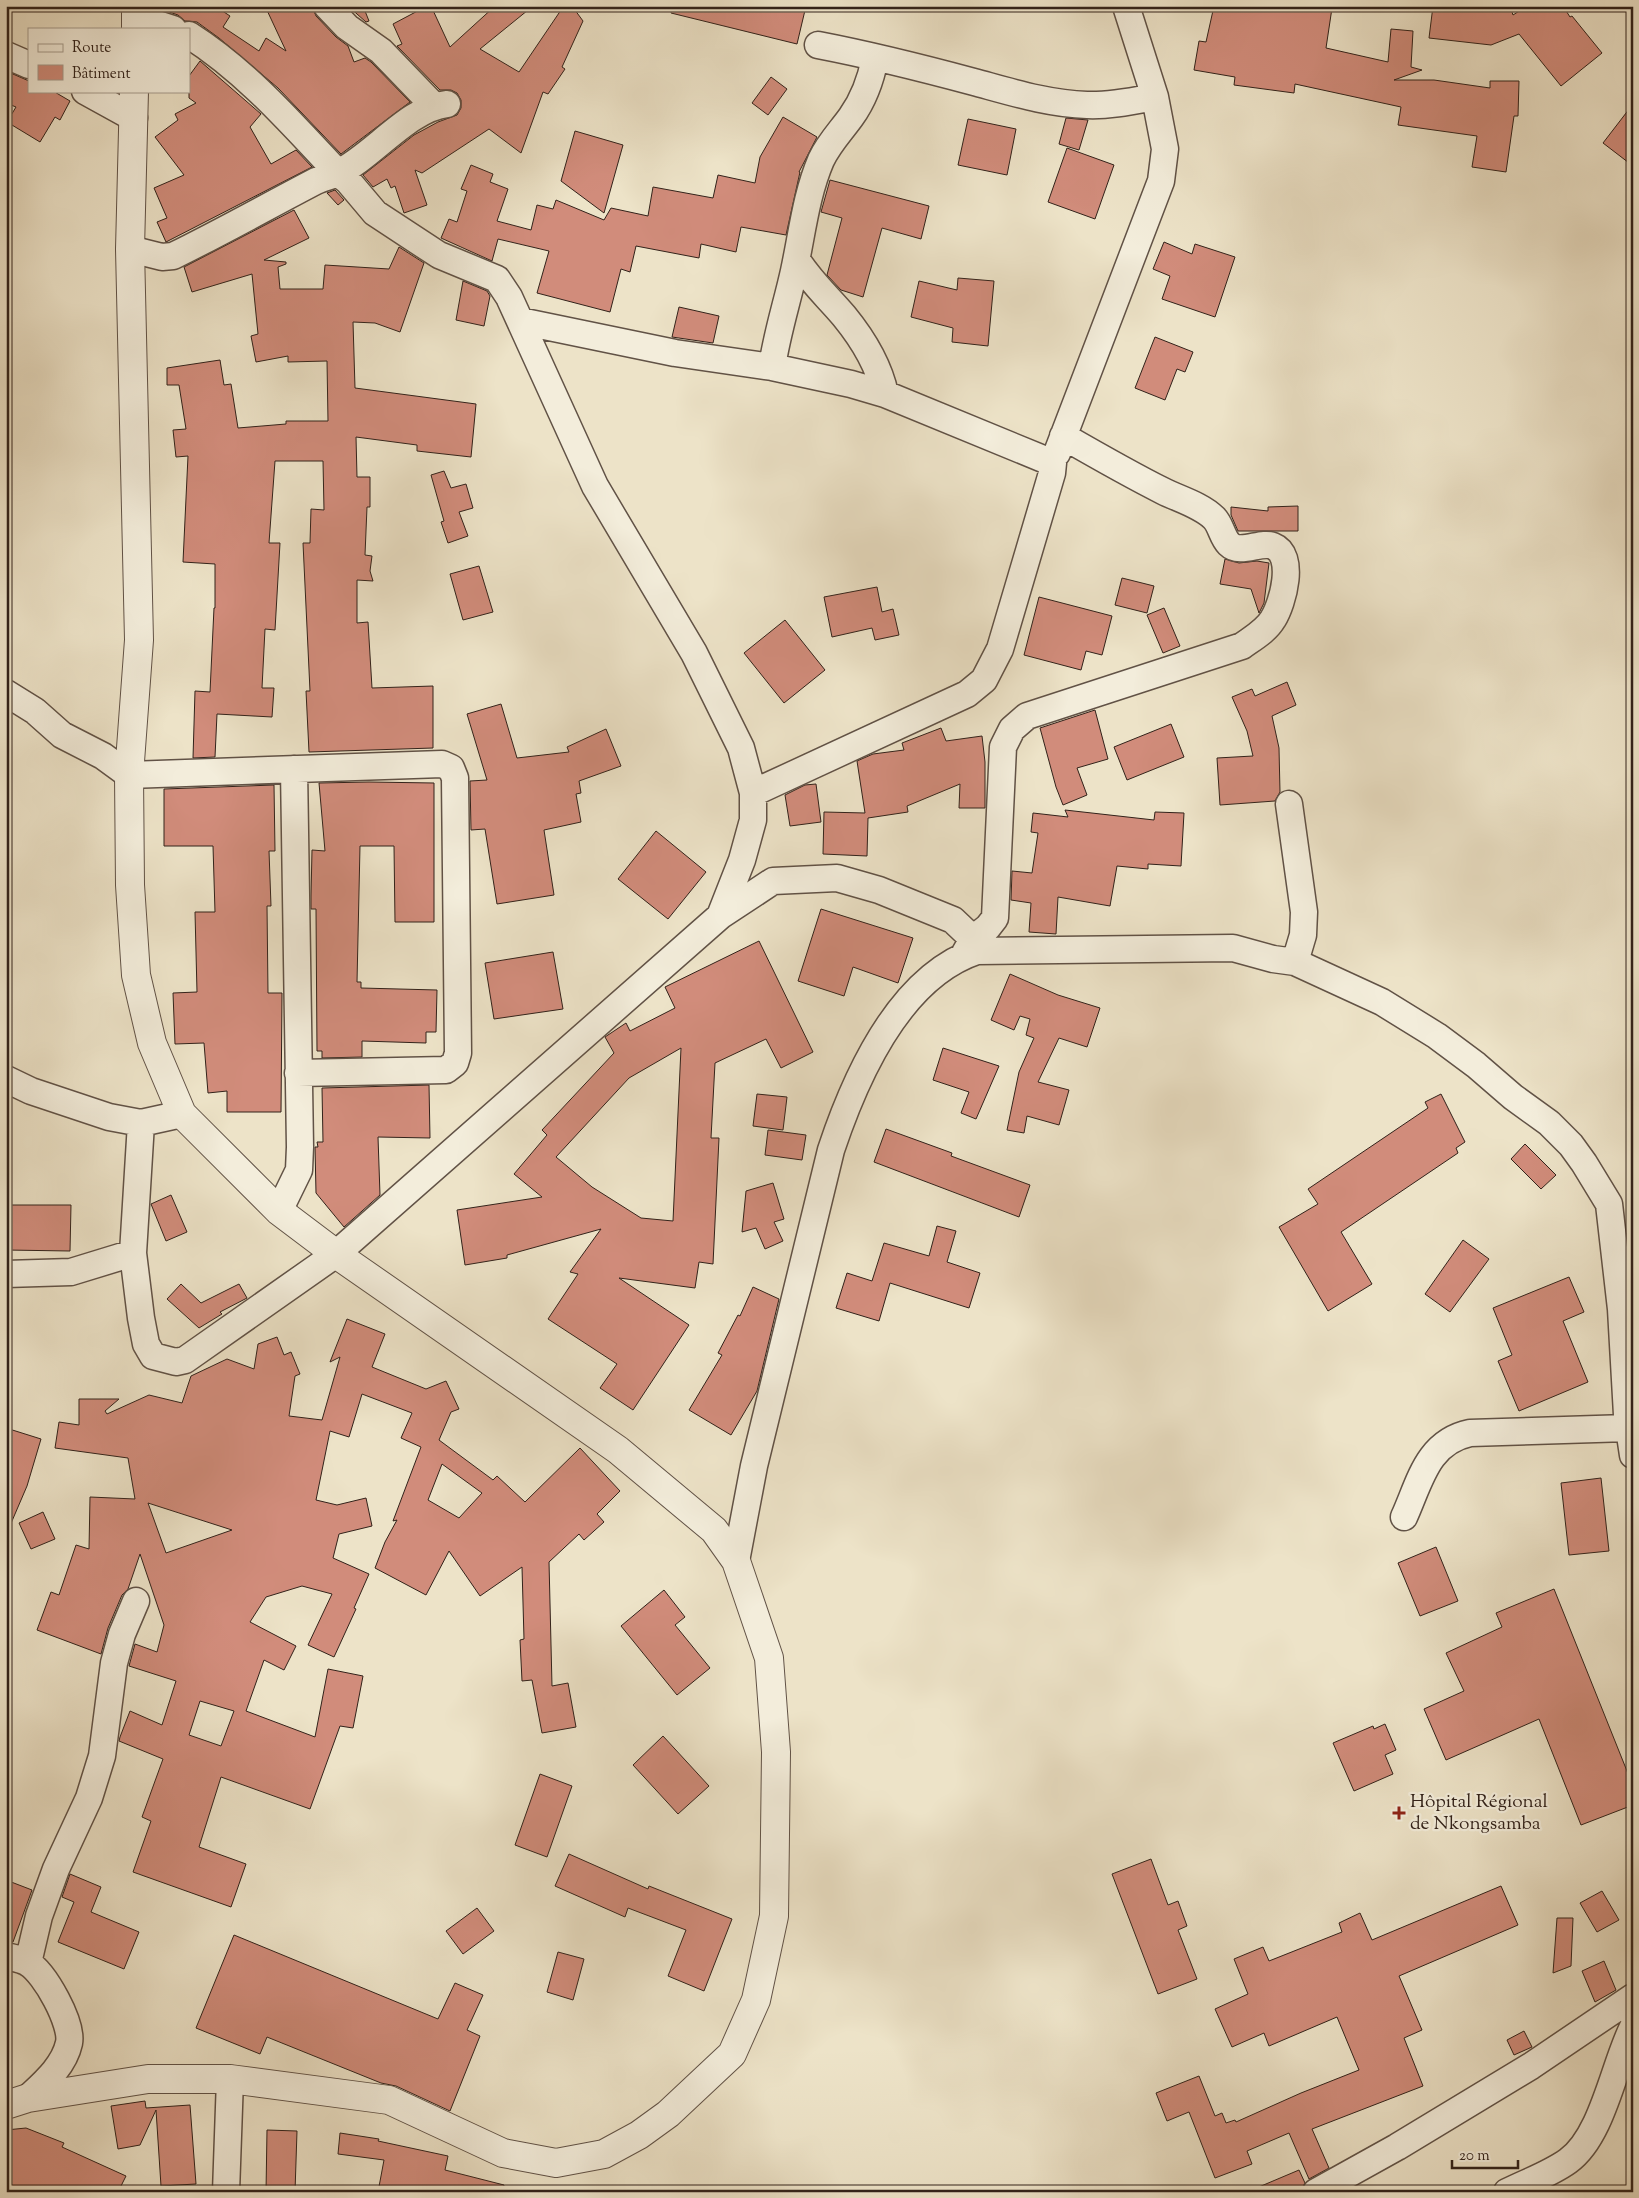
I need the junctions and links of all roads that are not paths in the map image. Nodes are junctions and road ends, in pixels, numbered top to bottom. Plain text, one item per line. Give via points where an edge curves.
1 (327, 6) edge
2 (1126, 6) edge
3 (136, 17) edge
4 (170, 28) edge
5 (190, 36) edge
6 (818, 45) dead end
7 (6, 55) edge
8 (875, 58) junction
9 (28, 65) edge
10 (89, 92) edge
11 (1155, 97) junction
12 (134, 104) edge
13 (338, 173) junction
14 (130, 249) junction
15 (797, 260) junction
16 (520, 321) junction
17 (772, 366) junction
18 (885, 394) junction
19 (1063, 436) junction
20 (1053, 463) junction
21 (6, 693) edge
22 (294, 769) junction
23 (129, 775) junction
24 (753, 793) junction
25 (1289, 804) dead end
26 (720, 916) junction
27 (969, 947) junction
28 (1295, 962) junction
29 (298, 1073) junction
30 (6, 1079) edge
31 (182, 1114) junction
32 (141, 1123) junction
33 (279, 1211) junction
34 (133, 1253) junction
35 (336, 1254) junction
36 (6, 1274) edge
37 (1627, 1415) junction
38 (1633, 1455) edge
39 (1404, 1517) dead end
40 (736, 1561) junction
41 (136, 1601) dead end
42 (17, 1959) edge
43 (1633, 1996) edge
44 (1633, 2027) edge
45 (230, 2079) junction
46 (17, 2102) edge
47 (226, 2192) edge
48 (1316, 2192) edge
49 (1507, 2192) edge

1 - 13 street via 347,27 381,51 440,105 405,124
2 - 11 street
3 - 4 street
5 - 13 street via 260,90
6 - 8 street
7 - 9 street
8 - 11 street via 1058,102 1087,105
8 - 15 street via 864,96 821,160 812,186
10 - 12 street
11 - 19 street via 1165,149 1161,181
12 - 14 street
13 - 14 street via 173,256 162,257
13 - 16 street via 376,213 406,235 439,255 497,279
14 - 23 street via 139,640
15 - 17 street via 778,328
15 - 18 street via 860,339 882,380
16 - 17 street via 675,353
16 - 24 street via 595,486 726,713 741,748
17 - 18 street
18 - 20 street
19 - 20 street
19 - 27 street via 1202,510 1214,518 1235,548 1272,545 1284,558 1287,572 1273,619 1262,632 1242,646 1027,716 1012,729 1003,747 995,918
20 - 24 street via 1000,649 984,680 967,694
21 - 23 street via 35,711 62,735 103,756
22 - 23 street
22 - 29 street
22 - 29 street via 442,764 451,768 455,778 458,1053 455,1062 446,1070
23 - 31 street via 130,885 136,975 152,1043
24 - 26 street via 753,820 742,860
25 - 28 street via 1304,912 1303,936
26 - 27 street via 773,881 837,878 879,890 954,920
26 - 35 street
27 - 28 street via 976,951 1233,948
27 - 40 street via 924,984 901,1008 870,1058 845,1109 831,1150 754,1466
28 - 37 street via 1382,1002 1437,1036 1549,1123 1584,1163 1609,1204 1621,1309
29 - 33 street via 299,1170
30 - 32 street via 39,1094 109,1117
31 - 32 street
31 - 33 street
32 - 34 street
33 - 35 street
34 - 35 street via 146,1344 153,1356 176,1362 185,1360
34 - 36 street via 71,1272
35 - 40 street via 618,1450 714,1530
37 - 38 street
37 - 39 street via 1628,1428 1456,1436 1432,1456
40 - 45 street via 769,1658 776,1752 774,1916 756,2000 732,2054 668,2114 639,2135 604,2154 556,2163 502,2152 390,2100
41 - 42 street via 114,1663 102,1756 89,1798 39,1916
42 - 46 street via 43,1979 68,2026 69,2043 59,2067
43 - 48 street via 1531,2066 1398,2147
44 - 49 street via 1609,2096 1585,2142 1570,2160
45 - 46 street via 148,2079
45 - 47 street

